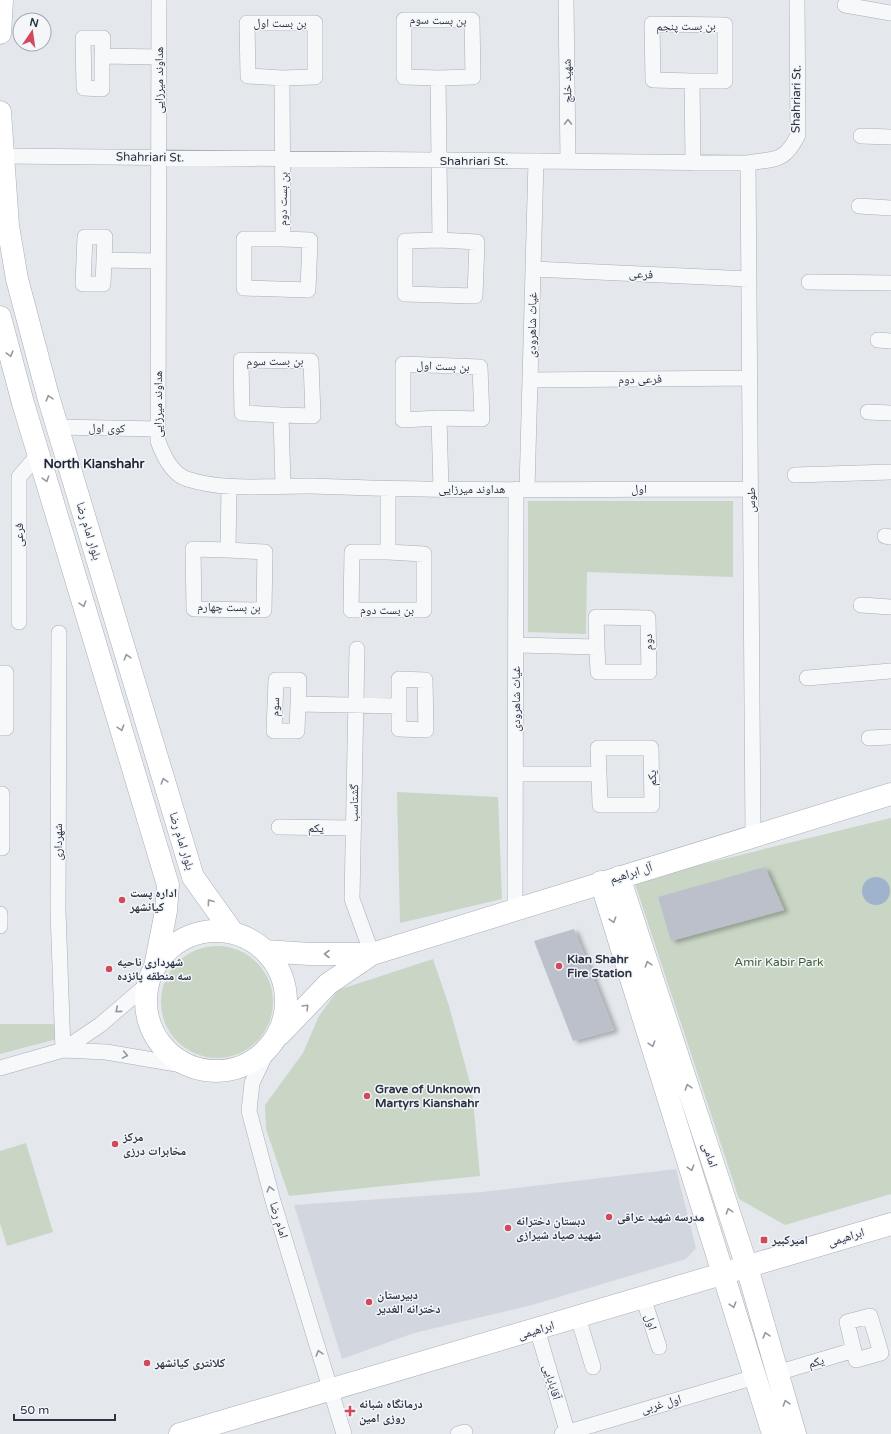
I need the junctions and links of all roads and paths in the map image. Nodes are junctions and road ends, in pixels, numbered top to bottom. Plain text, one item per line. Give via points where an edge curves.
1 (2, 0) edge
2 (159, 0) edge
3 (566, 0) edge
4 (796, 0) edge
5 (845, 5) dead end
6 (891, 13) edge
7 (0, 33) edge
8 (102, 56) dead end
9 (159, 57) junction
10 (282, 78) junction
11 (438, 78) junction
12 (692, 81) junction
13 (0, 112) edge
14 (861, 136) dead end
15 (891, 137) edge
16 (3, 156) junction
17 (159, 157) junction
18 (284, 159) junction
19 (440, 160) junction
20 (536, 161) junction
21 (568, 162) junction
22 (693, 163) junction
23 (748, 163) junction
24 (859, 206) dead end
25 (891, 208) edge
26 (283, 239) junction
27 (440, 240) junction
28 (104, 260) dead end
29 (158, 261) junction
30 (533, 269) junction
31 (749, 279) junction
32 (809, 282) dead end
33 (891, 283) edge
34 (0, 317) edge
35 (750, 378) junction
36 (530, 380) junction
37 (868, 412) dead end
38 (891, 413) edge
39 (280, 415) junction
40 (439, 418) junction
41 (57, 427) junction
42 (158, 429) junction
43 (38, 455) junction
44 (891, 472) edge
45 (795, 476) dead end
46 (283, 485) junction
47 (229, 487) junction
48 (388, 489) junction
49 (441, 489) junction
50 (522, 489) junction
51 (750, 489) junction
52 (228, 550) junction
53 (388, 552) junction
54 (861, 605) dead end
55 (891, 607) edge
56 (19, 622) dead end
57 (59, 633) dead end
58 (516, 645) junction
59 (598, 647) junction
60 (357, 648) dead end
61 (891, 670) edge
62 (0, 673) edge
63 (807, 678) dead end
64 (298, 704) dead end
65 (356, 705) junction
66 (399, 706) dead end
67 (0, 728) edge
68 (891, 737) edge
69 (869, 738) dead end
70 (516, 774) junction
71 (599, 774) junction
72 (0, 794) edge
73 (891, 794) edge
74 (279, 827) dead end
75 (353, 828) junction
76 (753, 836) junction
77 (0, 848) edge
78 (610, 880) junction
79 (515, 908) junction
80 (0, 914) edge
81 (0, 926) edge
82 (233, 933) junction
83 (265, 950) junction
84 (372, 954) junction
85 (151, 976) junction
86 (273, 1042) junction
87 (63, 1050) junction
88 (188, 1066) junction
89 (0, 1068) edge
90 (891, 1224) edge
91 (747, 1267) junction
92 (724, 1274) junction
93 (643, 1298) junction
94 (578, 1317) junction
95 (537, 1330) junction
96 (659, 1347) dead end
97 (854, 1350) dead end
98 (593, 1367) dead end
99 (777, 1373) junction
100 (756, 1378) junction
101 (331, 1391) junction
102 (566, 1433) edge
103 (180, 1434) edge
104 (344, 1434) edge
105 (458, 1434) edge
106 (466, 1434) edge
107 (772, 1434) edge
108 (795, 1434) edge

1 - 7 main road
2 - 9 street, هداوند میرزایی
21 -> 3 street, شهید خلج
4 - 23 street, Shahriari St. via 798,135 790,150 781,157
5 - 6 street
8 - 9 street
9 - 17 street, هداوند میرزایی
10 - 10 street, بن بست اول via 314,77 315,24 247,23 248,76
10 - 18 street
11 - 11 street, بن بست سوم via 473,77 472,20 404,20 404,77
11 - 19 street
12 - 12 street, بن بست پنجم via 653,80 652,24 725,25 724,81
12 - 22 street
13 - 16 main road, بلوار امام رضا
14 - 15 street
16 - 17 street, Shahriari St.
41 -> 16 main road, بلوار امام رضا via 17,279 8,226
17 - 18 street, Shahriari St.
17 - 29 street, هداوند میرزایی
18 - 19 street, Shahriari St.
18 - 26 street, بن بست دوم
19 - 20 street, Shahriari St.
19 - 27 street
20 - 21 street, Shahriari St.
20 - 30 street, غیاث شاهرودی
21 - 22 street, Shahriari St.
22 - 23 street, Shahriari St.
23 - 31 street, طوس
24 - 25 street
26 - 26 street, بن بست دوم via 310,240 308,290 244,288 244,239
27 - 27 street via 477,242 475,296 405,294 405,241
28 - 29 street
29 - 42 street, هداوند میرزایی
30 - 31 street, فرعی
30 - 36 street, غیاث شاهرودی
31 - 35 street, طوس
32 - 33 street
34 -> 43 main road
35 - 36 street, فرعی دوم
35 - 51 street, طوس
36 - 50 street, غیاث شاهرودی
37 - 38 street
39 - 39 street, بن بست سوم via 313,416 311,361 241,360 242,413
39 - 46 street
40 - 40 street, بن بست اول via 482,419 480,367 404,364 403,420
40 - 49 street
41 - 42 street, کوی اول
82 -> 41 main road, بلوار امام رضا via 193,877
42 - 47 street, هداوند میرزایی via 158,441 166,461 186,478
43 - 56 street, فرعی via 19,477
43 -> 85 main road via 168,885 166,911
44 - 45 street
46 - 47 street, هداوند میرزایی
46 - 48 street, هداوند میرزایی
47 - 52 street
48 - 49 street, هداوند میرزایی
48 - 53 street
49 - 50 street, هداوند میرزایی
50 - 51 street, اول
50 - 58 street, غیاث شاهرودی
51 - 76 street, طوس
52 - 52 street, بن بست چهارم via 193,549 194,609 264,610 265,552
53 - 53 street, بن بست دوم via 352,552 351,610 424,610 424,554
54 - 55 street
57 - 87 street, شهرداری via 58,911
58 - 59 street
58 - 70 street, غیاث شاهرودی
59 - 59 street, دوم via 596,617 648,618 649,672 598,672
60 - 65 street, گشتاسب
61 - 63 street
62 - 67 street via 6,673 6,728
64 - 65 street, سوم
65 - 66 street
65 - 75 street, گشتاسب
68 - 69 street
70 - 71 street
70 - 79 street, غیاث شاهرودی
71 - 71 street, یکم via 598,748 651,748 652,805 600,805
72 - 77 street
73 - 76 main road, آل ابراهیم
74 - 75 street, یکم
75 - 84 street, گشتاسب via 352,899
76 - 78 main road, آل ابراهیم
78 - 79 main road, آل ابراهیم
91 -> 78 main road, امامی
78 -> 92 main road, امامی
79 - 84 main road, آل ابراهیم
80 - 81 street
82 - 83 main road
82 - 85 main road via 215,931 197,934 180,941 166,953
84 -> 83 main road via 310,954
83 - 86 main road via 277,965 284,981 287,999 285,1018
86 -> 84 main road via 328,984
85 -> 87 street via 100,1025
85 - 88 main road via 146,1004 152,1029 158,1041 171,1055
86 - 88 main road via 255,1060 239,1068 205,1070
101 -> 86 street, امام رضا via 249,1111 252,1083
87 -> 88 street via 106,1052
87 - 89 street
90 - 91 main road, ابراهیمی
91 - 92 main road, ابراهیمی
99 -> 91 main road, امامی
92 - 93 main road, ابراهیمی
92 -> 100 main road, امامی
93 - 94 main road, ابراهیمی
93 - 96 street, اول
94 - 95 main road, ابراهیمی
94 - 98 street
95 - 101 main road, ابراهیمی
95 - 102 street, آقابابایی
97 - 99 street, یکم
99 - 100 main road
108 -> 99 main road, امامی
100 - 102 street, اول غربی
100 - 107 main road, امامی
101 - 103 main road, ابراهیمی
101 - 104 street, امام رضا
105 - 106 street

